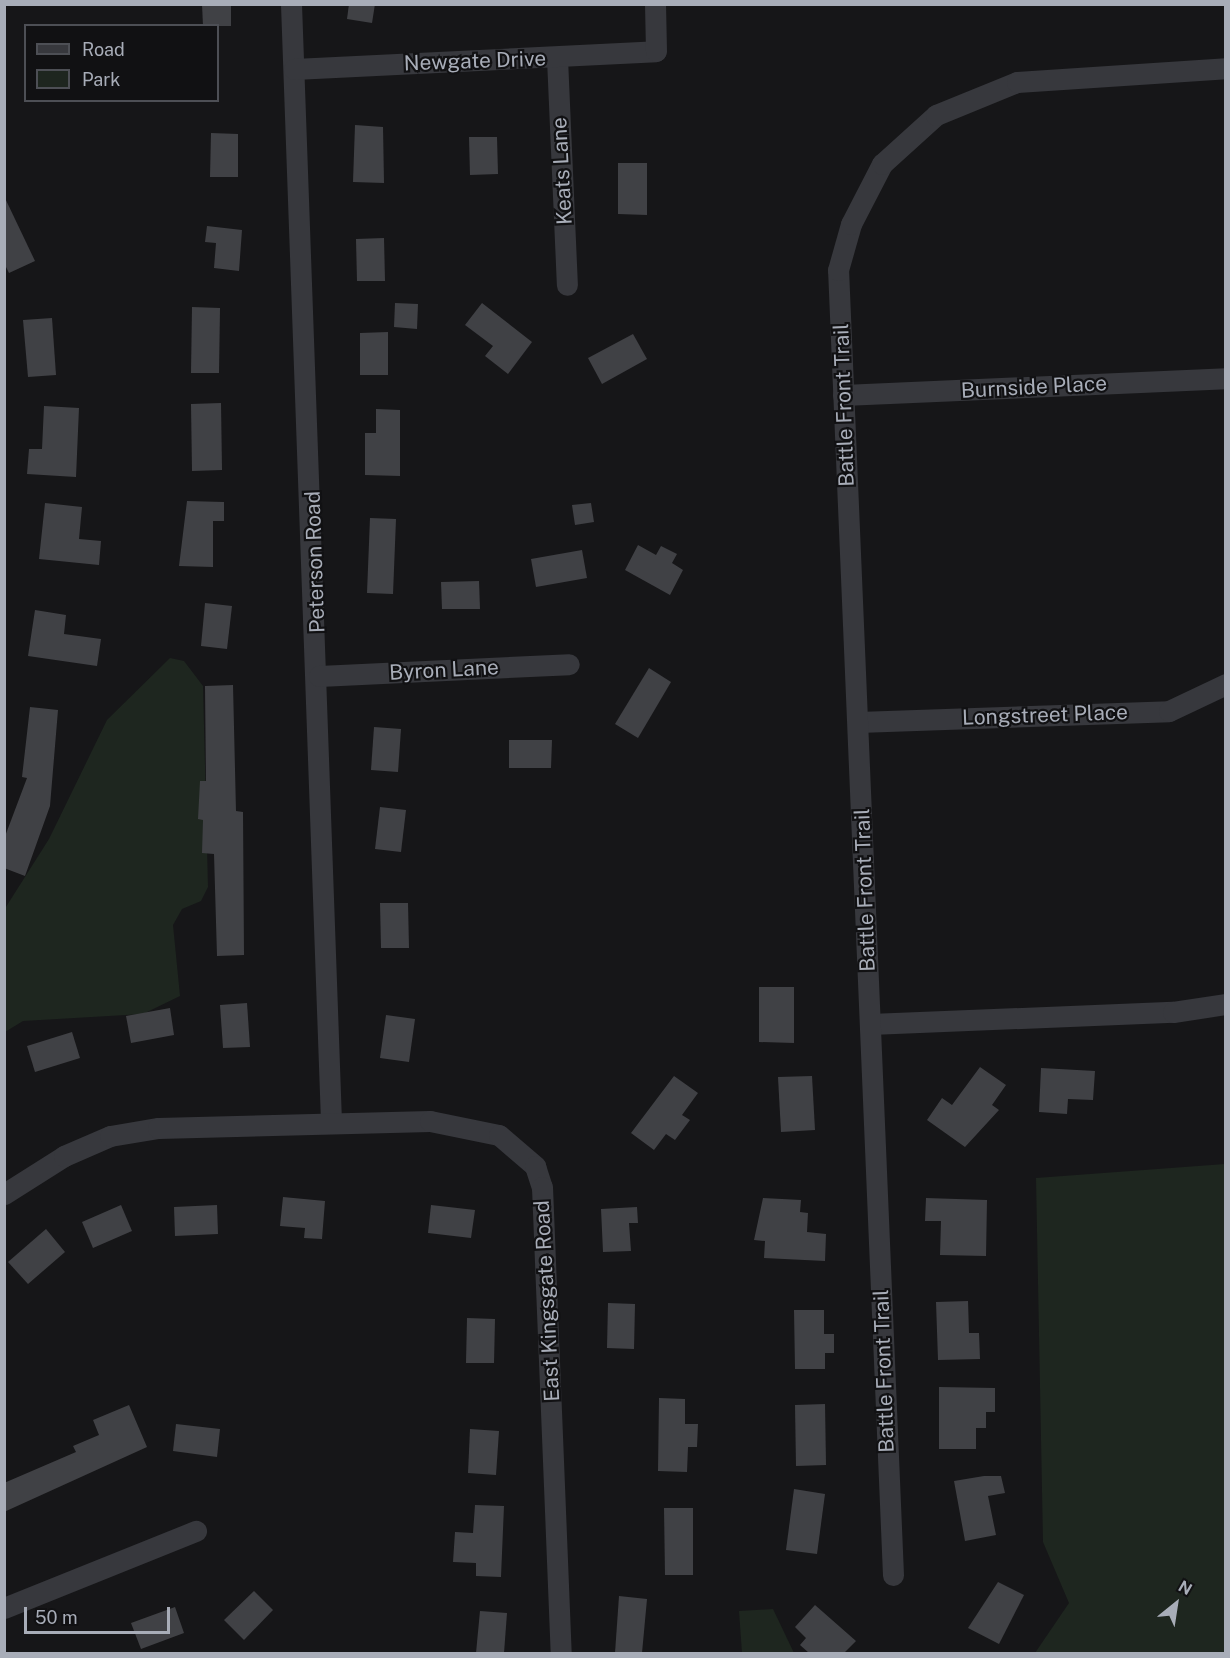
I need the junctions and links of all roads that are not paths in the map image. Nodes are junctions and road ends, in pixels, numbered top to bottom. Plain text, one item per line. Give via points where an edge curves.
1 (291, 4) edge
2 (655, 4) edge
3 (557, 58) junction
4 (1226, 68) edge
5 (294, 69) junction
6 (567, 285) dead end
7 (1226, 378) edge
8 (843, 395) junction
9 (569, 664) dead end
10 (319, 676) junction
11 (1226, 684) edge
12 (858, 722) junction
13 (1226, 1004) edge
14 (870, 1024) junction
15 (331, 1120) junction
16 (4, 1194) edge
17 (196, 1531) dead end
18 (893, 1575) dead end
19 (4, 1608) edge
20 (561, 1653) edge

1 - 5 street, Peterson Road
2 - 3 street, Newgate Drive via 656,51
3 - 5 street, Newgate Drive
3 - 6 street, Keats Lane
4 - 8 street, Battle Front Trail via 1017,82 936,115 882,164 851,224 838,270
5 - 10 street, Peterson Road
7 - 8 street, Burnside Place
8 - 12 street, Battle Front Trail
9 - 10 street, Byron Lane
10 - 15 street, Peterson Road
11 - 12 street, Longstreet Place via 1169,711
12 - 14 street, Battle Front Trail
13 - 14 street via 1173,1012
14 - 18 street, Battle Front Trail
15 - 16 street, East Kingsgate Road via 158,1128 110,1136 64,1156
15 - 20 street, East Kingsgate Road via 470,1126 499,1135 535,1166 546,1232
17 - 19 street

